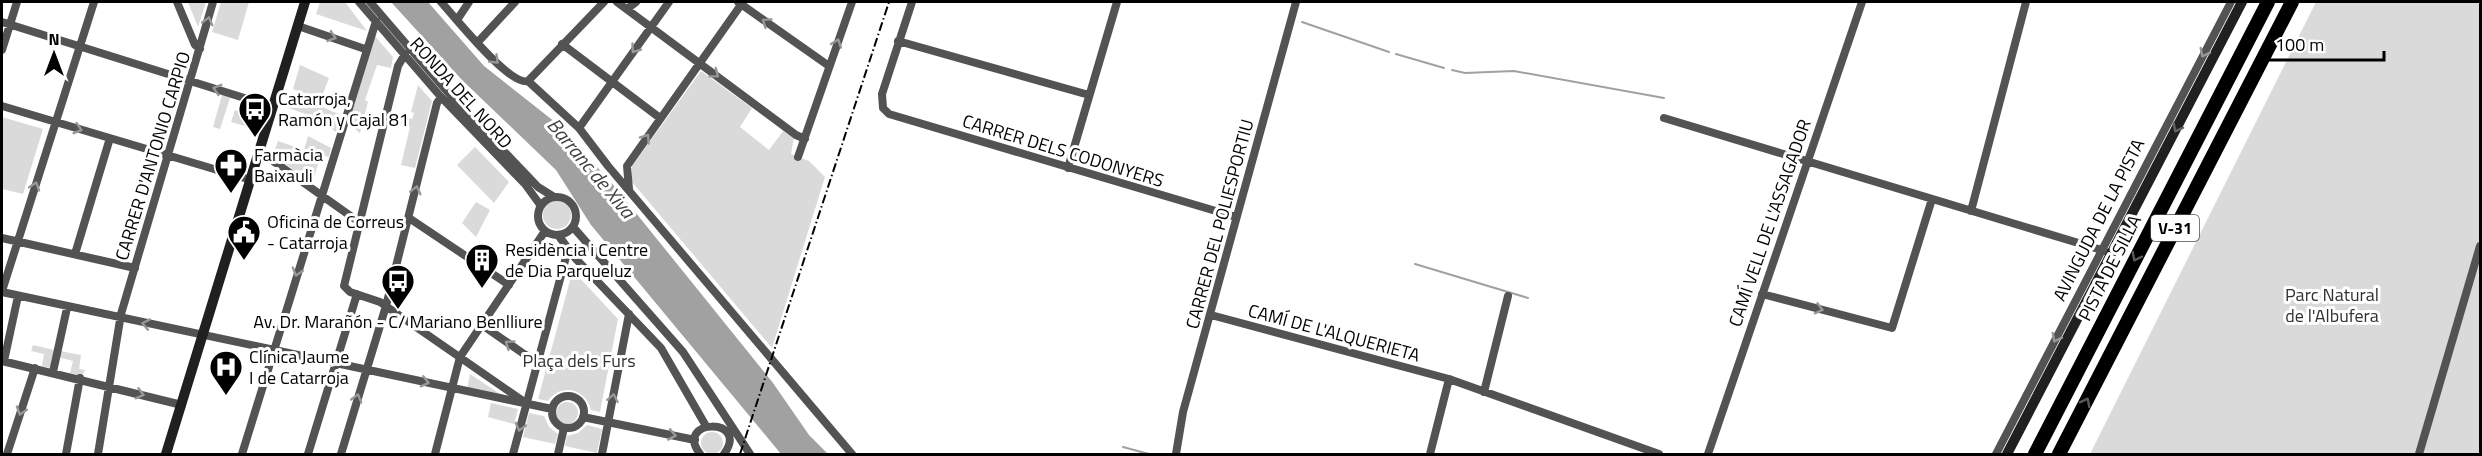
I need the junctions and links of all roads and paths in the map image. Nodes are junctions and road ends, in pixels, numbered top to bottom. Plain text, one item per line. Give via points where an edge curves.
1 (17, 2) edge
2 (94, 2) edge
3 (177, 2) edge
4 (213, 2) edge
5 (305, 2) edge
6 (359, 2) edge
7 (370, 2) edge
8 (441, 2) edge
9 (469, 2) edge
10 (515, 2) edge
11 (604, 2) edge
12 (617, 2) edge
13 (636, 2) edge
14 (669, 2) edge
15 (741, 2) edge
16 (852, 2) edge
17 (912, 2) edge
18 (1116, 2) edge
19 (1295, 2) edge
20 (1862, 2) edge
21 (2026, 2) edge
22 (2231, 2) edge
23 (2242, 2) edge
24 (2268, 2) edge
25 (2292, 2) edge
26 (627, 9) junction
27 (457, 20) junction
28 (376, 21) junction
29 (5, 24) edge
30 (298, 26) junction
31 (652, 26) junction
32 (898, 41) junction
33 (477, 43) junction
34 (562, 44) junction
35 (79, 46) junction
36 (200, 49) junction
37 (365, 49) junction
38 (2, 50) edge
39 (405, 54) junction
40 (700, 63) junction
41 (829, 66) junction
42 (191, 81) junction
43 (528, 81) junction
44 (611, 81) junction
45 (1089, 95) junction
46 (441, 97) junction
47 (2, 106) edge
48 (273, 107) junction
49 (660, 118) junction
50 (1664, 118) dead end
51 (55, 122) junction
52 (579, 128) junction
53 (110, 138) junction
54 (805, 139) junction
55 (260, 151) junction
56 (168, 155) junction
57 (798, 157) dead end
58 (1807, 161) junction
59 (608, 166) junction
60 (627, 166) junction
61 (1068, 168) junction
62 (251, 180) junction
63 (630, 190) junction
64 (320, 195) junction
65 (554, 197) junction
66 (1932, 199) junction
67 (540, 206) junction
68 (1971, 211) junction
69 (1236, 217) junction
70 (409, 218) junction
71 (359, 222) junction
72 (573, 226) junction
73 (545, 231) junction
74 (561, 234) junction
75 (2, 238) edge
76 (17, 242) junction
77 (585, 242) junction
78 (2481, 246) edge
79 (566, 249) junction
80 (2107, 251) junction
81 (75, 254) junction
82 (576, 260) junction
83 (564, 266) junction
84 (135, 268) junction
85 (509, 285) junction
86 (2, 292) edge
87 (357, 294) junction
88 (1762, 294) junction
89 (18, 296) junction
90 (1508, 296) dead end
91 (386, 306) junction
92 (67, 308) junction
93 (629, 314) junction
94 (1211, 315) junction
95 (119, 318) junction
96 (482, 325) junction
97 (650, 334) junction
98 (203, 335) junction
99 (624, 342) junction
100 (274, 349) junction
101 (460, 357) junction
102 (3, 361) edge
103 (538, 361) junction
104 (336, 363) junction
105 (35, 368) junction
106 (366, 369) junction
107 (53, 372) junction
108 (80, 378) junction
109 (1449, 380) junction
110 (108, 386) junction
111 (452, 388) junction
112 (1484, 392) junction
113 (2029, 402) junction
114 (526, 404) junction
115 (182, 405) junction
116 (552, 409) junction
117 (583, 417) junction
118 (608, 423) junction
119 (706, 426) junction
120 (564, 428) junction
121 (2014, 429) junction
122 (695, 440) junction
123 (7, 454) edge
124 (66, 454) edge
125 (98, 454) edge
126 (166, 454) edge
127 (242, 454) edge
128 (308, 454) edge
129 (341, 454) edge
130 (435, 454) edge
131 (513, 454) edge
132 (558, 454) edge
133 (602, 454) edge
134 (700, 454) edge
135 (724, 454) edge
136 (750, 454) edge
137 (852, 454) edge
138 (1176, 454) edge
139 (1430, 454) edge
140 (1659, 454) edge
141 (1707, 454) edge
142 (1996, 454) edge
143 (2007, 454) edge
144 (2035, 454) edge
145 (2059, 454) edge
146 (2419, 454) edge

1 - 29 street
2 - 35 street
3 - 36 street
36 -> 4 street, CARRER D'ANTONIO CARPIO
5 - 30 street
6 - 28 street, RONDA DEL NORD
7 - 65 street, RONDA DEL NORD via 451,96 538,187
8 - 27 street
9 - 27 street
10 - 33 street
11 - 34 street
12 - 26 street
13 - 26 street
14 - 31 street
15 - 40 street
41 -> 15 street
41 -> 16 street
17 - 32 street
18 - 45 street
19 - 69 street, CARRER DEL POLIESPORTIU
20 - 58 street, CAMÍ VELL DE L'ASSAGADOR
21 - 68 street
22 -> 80 street, AVINGUDA DE LA PISTA
23 -> 80 street, AVINGUDA DE LA PISTA
24 -> 144 highway, PISTA DE SILLA / V-31
145 -> 25 highway, V-31
26 - 31 street
27 - 33 street
28 - 37 street
28 - 39 street, RONDA DEL NORD
29 - 35 street
29 - 38 street
30 -> 37 street
30 - 48 street
31 - 40 street
31 -> 44 street
32 - 45 street
32 - 61 street, CARRER DELS CODONYERS via 882,94 884,108 896,117
33 -> 43 street via 519,81
34 - 43 street
34 - 44 street
35 - 42 street
35 - 51 street
36 - 42 street, CARRER D'ANTONIO CARPIO
37 - 64 street
39 - 46 street, RONDA DEL NORD
39 - 71 street via 398,66
40 - 49 street
40 -> 54 street
41 - 54 street
48 -> 42 street
42 - 56 street, CARRER D'ANTONIO CARPIO
43 - 52 street
44 - 49 street
44 - 52 street
45 - 61 street
46 - 67 street, RONDA DEL NORD via 525,184
70 -> 46 street
47 - 51 street
48 - 55 street
60 -> 49 street
50 - 58 street
51 -> 53 street
76 -> 51 street
52 - 59 street
53 - 56 street
53 - 81 street
54 - 57 street
55 - 62 street
55 - 64 street
56 - 62 street
56 - 84 street, CARRER D'ANTONIO CARPIO
58 - 66 street
58 - 88 street, CAMÍ VELL DE L'ASSAGADOR
59 - 60 street
59 - 63 street
60 - 63 street
61 - 69 street, CARRER DELS CODONYERS
62 - 98 street
63 - 137 street
64 - 71 street
64 -> 100 street
65 - 67 street
65 - 72 street via 566,199 575,208
66 - 68 street
88 -> 66 street via 1892,328
67 - 73 street via 539,222
68 - 80 street
69 - 94 street, CARRER DEL POLIESPORTIU
70 - 85 street
70 - 91 street
71 - 87 street via 345,288
72 - 74 street
72 - 77 street
73 - 74 street
73 - 85 street
74 - 77 street
74 - 79 street
75 - 76 street
76 - 81 street
76 - 86 street
77 - 136 street via 683,352
78 - 146 street
79 - 82 street
79 - 83 street
80 -> 113 street, AVINGUDA DE LA PISTA
81 - 84 street
82 - 83 street
82 - 93 street
83 - 103 street
84 - 95 street, CARRER D'ANTONIO CARPIO
85 - 96 street
86 - 89 street
87 - 91 street
87 - 104 street
88 - 141 street, CAMÍ VELL DE L'ASSAGADOR
89 - 92 street
89 - 102 street
90 - 112 street
91 - 101 street
91 - 106 street
92 - 95 street
92 - 107 street
93 - 97 street
93 - 99 street
94 - 109 street, CAMÍ DE L'ALQUERIETA
94 - 138 street, CARRER DEL POLIESPORTIU via 1183,412
98 -> 95 street
95 - 110 street, CARRER D'ANTONIO CARPIO
96 - 101 street
103 -> 96 street
97 - 99 street via 634,331
97 - 119 street
98 - 100 street
98 - 115 street
118 -> 99 street
100 - 104 street
100 - 127 street
101 - 111 street
101 - 114 street
102 - 105 street
103 - 114 street
104 - 106 street
104 - 128 street
105 - 107 street
105 -> 123 street
106 -> 111 street
129 -> 106 street
107 - 108 street
108 - 110 street
108 - 124 street
109 - 112 street, CAMÍ DE L'ALQUERIETA
109 - 139 street
110 -> 115 street
110 - 125 street, CARRER D'ANTONIO CARPIO
111 - 114 street
111 - 130 street
112 - 140 street, CAMÍ DE L'ALQUERIETA
113 - 121 street, AVINGUDA DE LA PISTA
113 - 121 street
114 - 116 street
114 -> 131 street
115 - 126 street
116 - 117 street via 561,397 572,396 583,407
116 - 120 street via 555,423
117 - 118 street
117 - 120 street via 578,425
118 -> 122 street
118 - 133 street
119 - 122 street
119 - 135 street via 715,425 727,434 729,444
120 - 132 street
121 - 142 street, AVINGUDA DE LA PISTA
121 - 143 street, AVINGUDA DE LA PISTA
122 - 134 street

